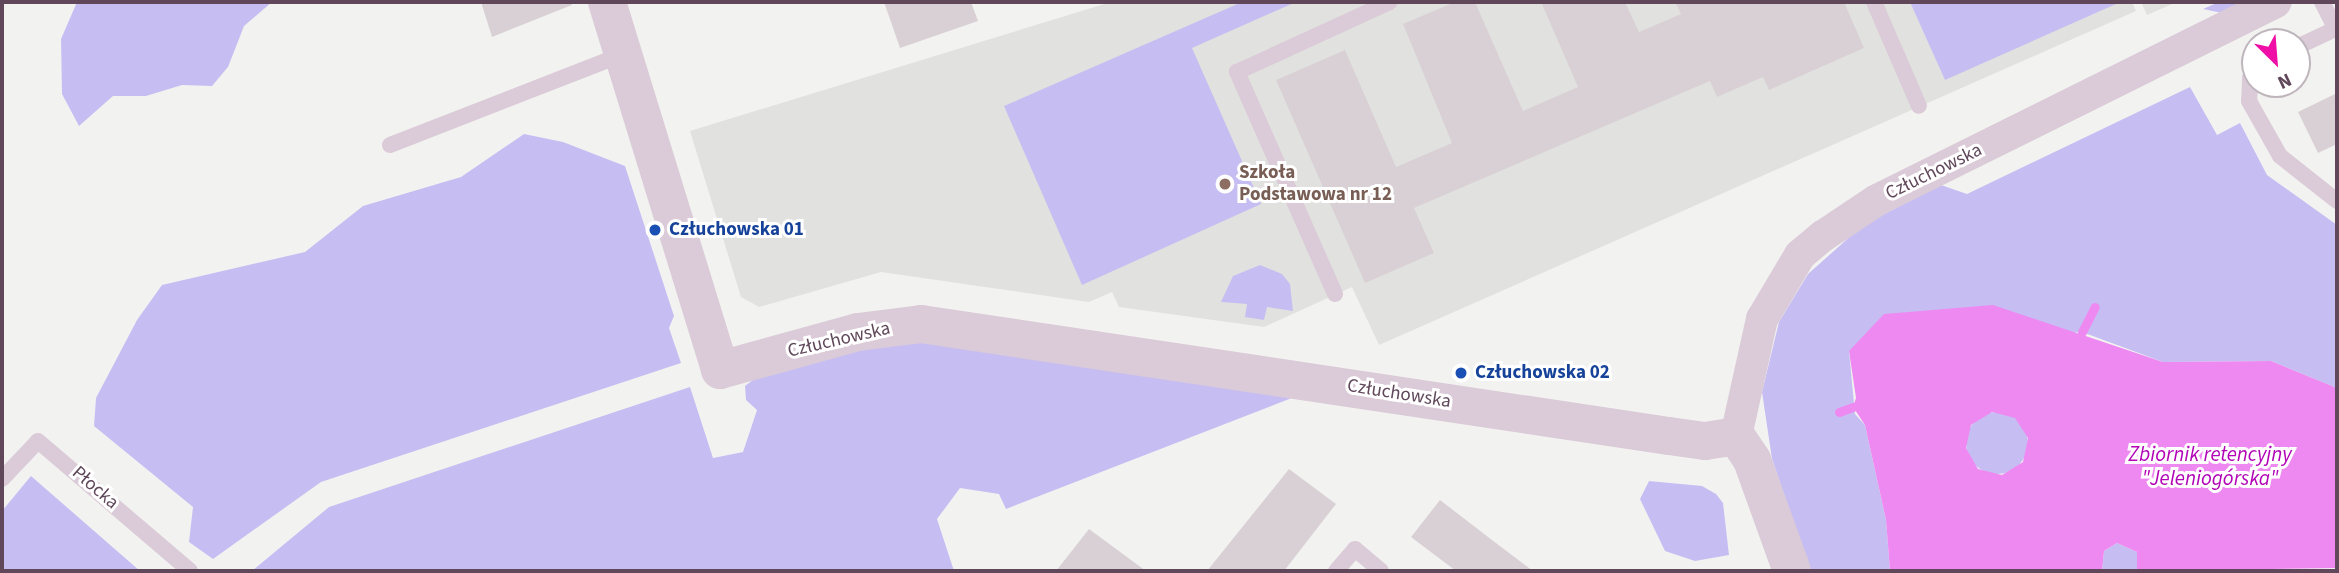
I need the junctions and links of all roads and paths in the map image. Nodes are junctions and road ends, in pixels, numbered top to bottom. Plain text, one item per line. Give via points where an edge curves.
1 (607, 2) edge
2 (1390, 2) edge
3 (1874, 2) edge
4 (2276, 2) edge
5 (2322, 2) edge
6 (2336, 28) edge
7 (2311, 40) edge
8 (622, 54) junction
9 (2249, 98) edge
10 (1919, 106) dead end
11 (390, 145) dead end
12 (2337, 201) edge
13 (1335, 294) dead end
14 (1736, 436) junction
15 (2, 479) edge
16 (190, 571) edge
17 (1336, 571) edge
18 (1381, 571) edge
19 (1792, 571) edge

1 - 8 street, Człuchowska
2 - 13 lane via 1237,72
3 - 10 lane
4 - 14 street, Człuchowska via 1877,200 1823,236 1800,256 1762,319
5 - 6 lane
6 - 7 lane
8 - 11 lane
8 - 14 street, Człuchowska via 720,370 858,332 921,324 1705,441
9 - 12 lane via 2280,156
14 - 19 street via 1752,460
15 - 16 lane, Płocka via 38,441
17 - 18 lane via 1355,549

